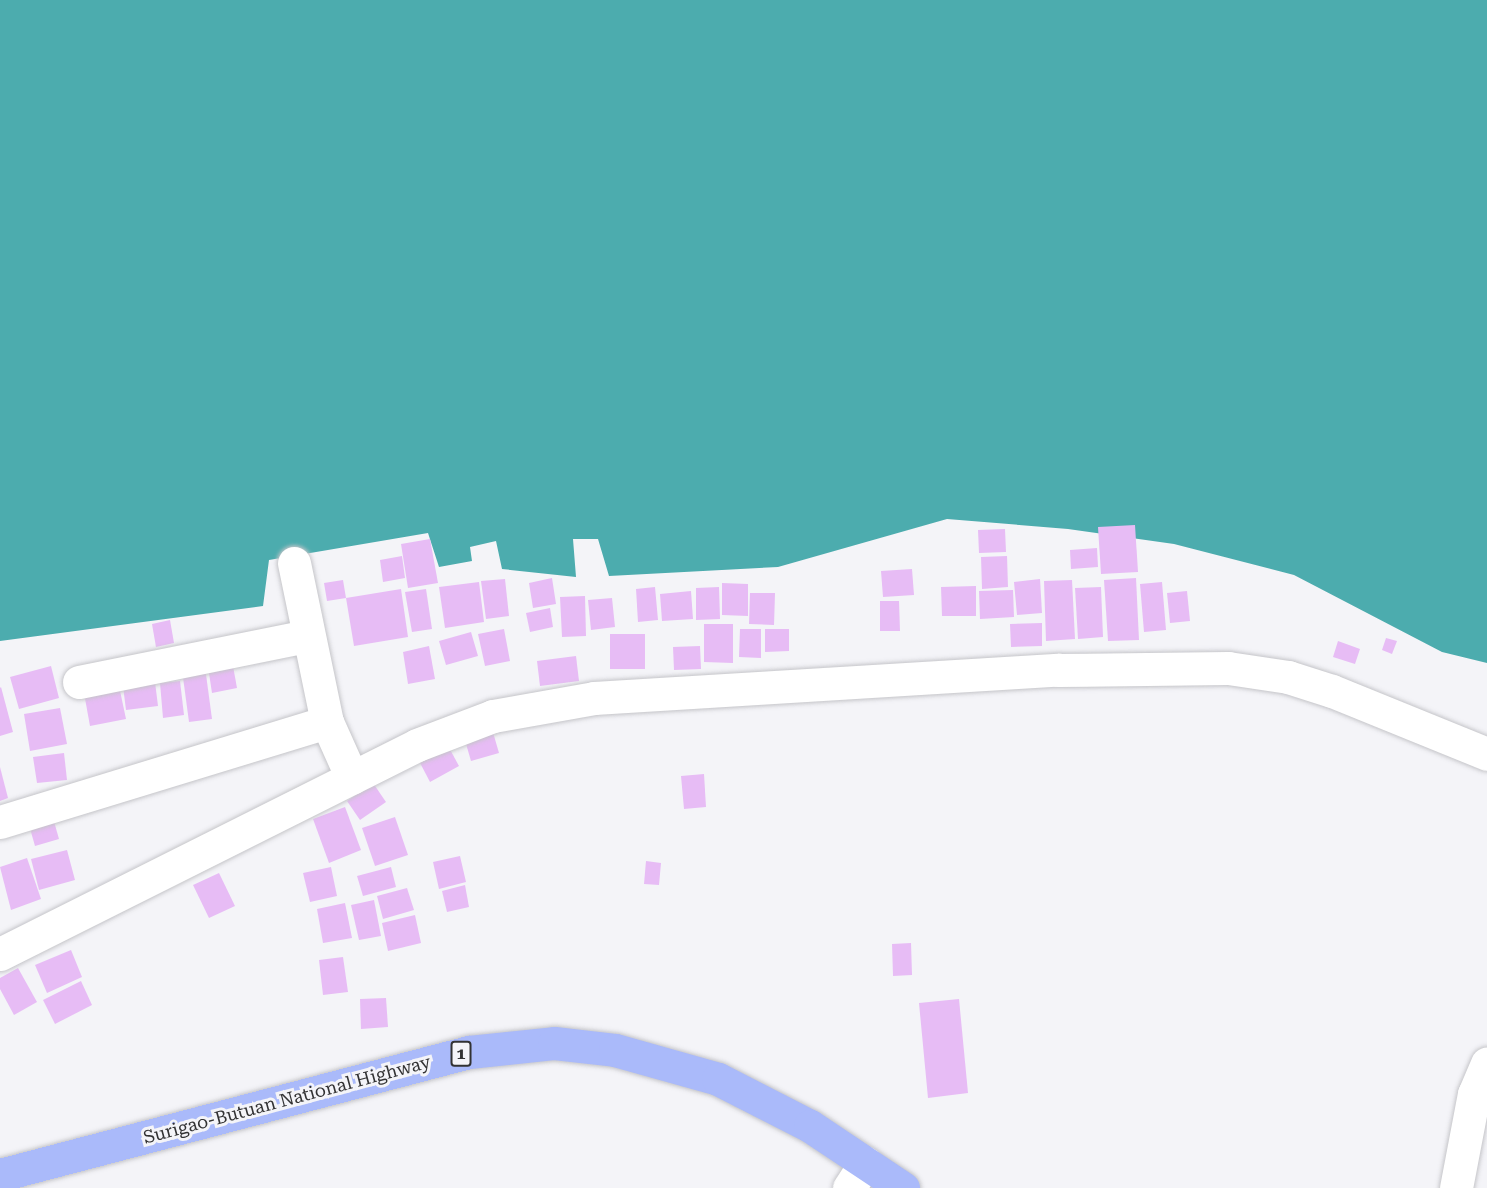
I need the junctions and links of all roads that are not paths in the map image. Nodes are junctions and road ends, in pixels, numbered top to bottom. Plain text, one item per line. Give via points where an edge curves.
1 (294, 563) dead end
2 (307, 636) junction
3 (79, 682) dead end
4 (327, 722) junction
5 (1487, 754) edge
6 (352, 778) junction
7 (0, 822) edge
8 (0, 954) edge
9 (1487, 1064) edge
10 (0, 1175) edge
11 (857, 1175) edge
12 (903, 1188) edge
13 (1456, 1188) edge

1 - 2 street
2 - 3 street
2 - 4 street
4 - 6 street
4 - 7 street
5 - 6 street via 1365,703 1288,677 1228,668 1058,670 594,698 493,716 417,745
6 - 8 street
9 - 13 street via 1474,1094
10 - 11 highway, Surigao-Butuan National Highway / 1 via 470,1052 554,1043 615,1050 718,1079 810,1125
11 - 12 highway, Surigao-Butuan National Highway / 1

